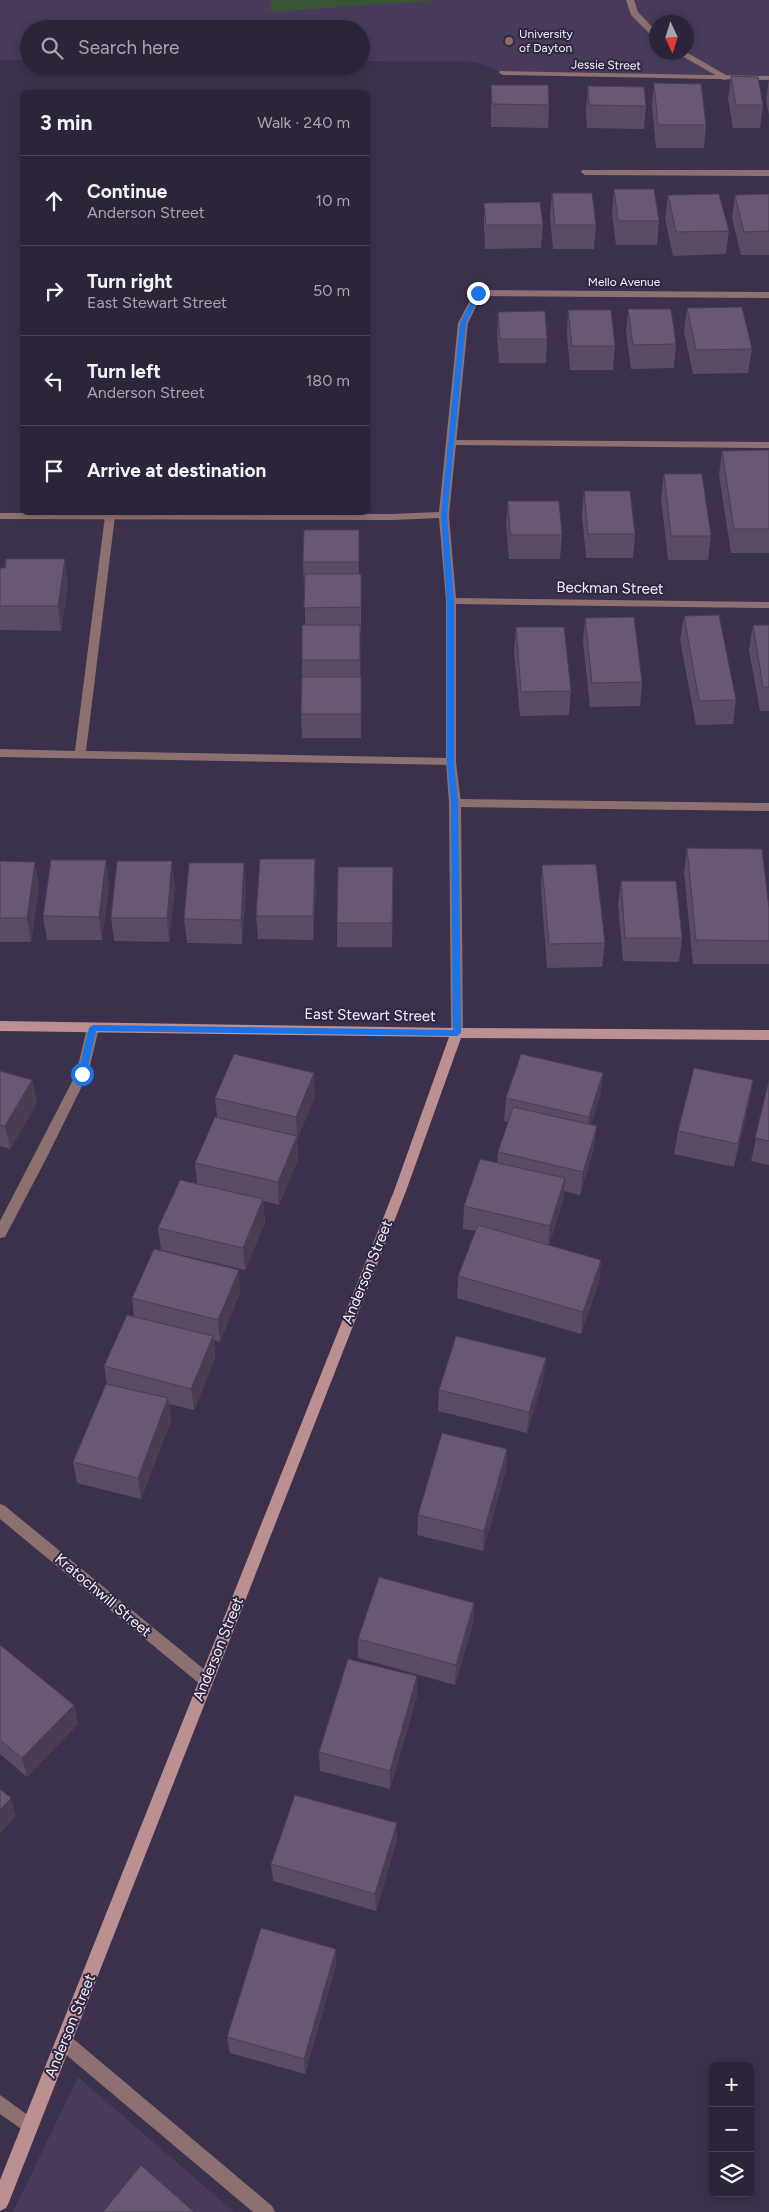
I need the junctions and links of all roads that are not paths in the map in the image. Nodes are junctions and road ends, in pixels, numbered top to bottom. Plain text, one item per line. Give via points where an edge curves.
1 (630, 0) edge
2 (649, 29) edge
3 (693, 60) edge
4 (503, 73) dead end
5 (726, 78) junction
6 (769, 78) edge
7 (584, 172) dead end
8 (769, 173) edge
9 (478, 293) joint
10 (769, 295) edge
11 (451, 443) junction
12 (769, 445) edge
13 (444, 515) junction
14 (0, 516) edge
15 (110, 516) junction
16 (451, 601) junction
17 (769, 605) edge
18 (0, 753) edge
19 (80, 755) junction
20 (450, 762) junction
21 (455, 803) junction
22 (769, 807) edge
23 (0, 1026) edge
24 (93, 1028) junction
25 (457, 1033) junction
26 (769, 1035) edge
27 (0, 1233) edge
28 (0, 1510) edge
29 (206, 1680) junction
30 (64, 2042) junction
31 (0, 2103) edge
32 (30, 2127) junction
33 (0, 2202) edge
34 (266, 2212) edge

1 - 2 street via 634,13
3 - 5 street
4 - 5 street, Jessie Street
5 - 6 street, Jessie Street
7 - 8 street
9 - 10 street, Mello Avenue
9 - 11 street, Anderson Street via 463,323
11 - 12 street
11 - 13 street, Anderson Street
13 - 15 street
13 - 16 street, Anderson Street
14 - 15 street
15 - 19 street
16 - 17 street, Beckman Street
16 - 20 street, Anderson Street
18 - 19 street
19 - 20 street
20 - 21 street, Anderson Street
21 - 22 street
21 - 25 street, Anderson Street
23 - 24 main road, East Stewart Street
24 - 25 main road, East Stewart Street
24 - 27 street via 82,1074 42,1158
25 - 26 main road, East Stewart Street
25 - 29 main road, Anderson Street via 400,1191
28 - 29 street, Kratochwill Street
29 - 30 main road, Anderson Street
30 - 32 main road, Anderson Street
30 - 34 street
31 - 32 street
32 - 33 main road, Anderson Street

